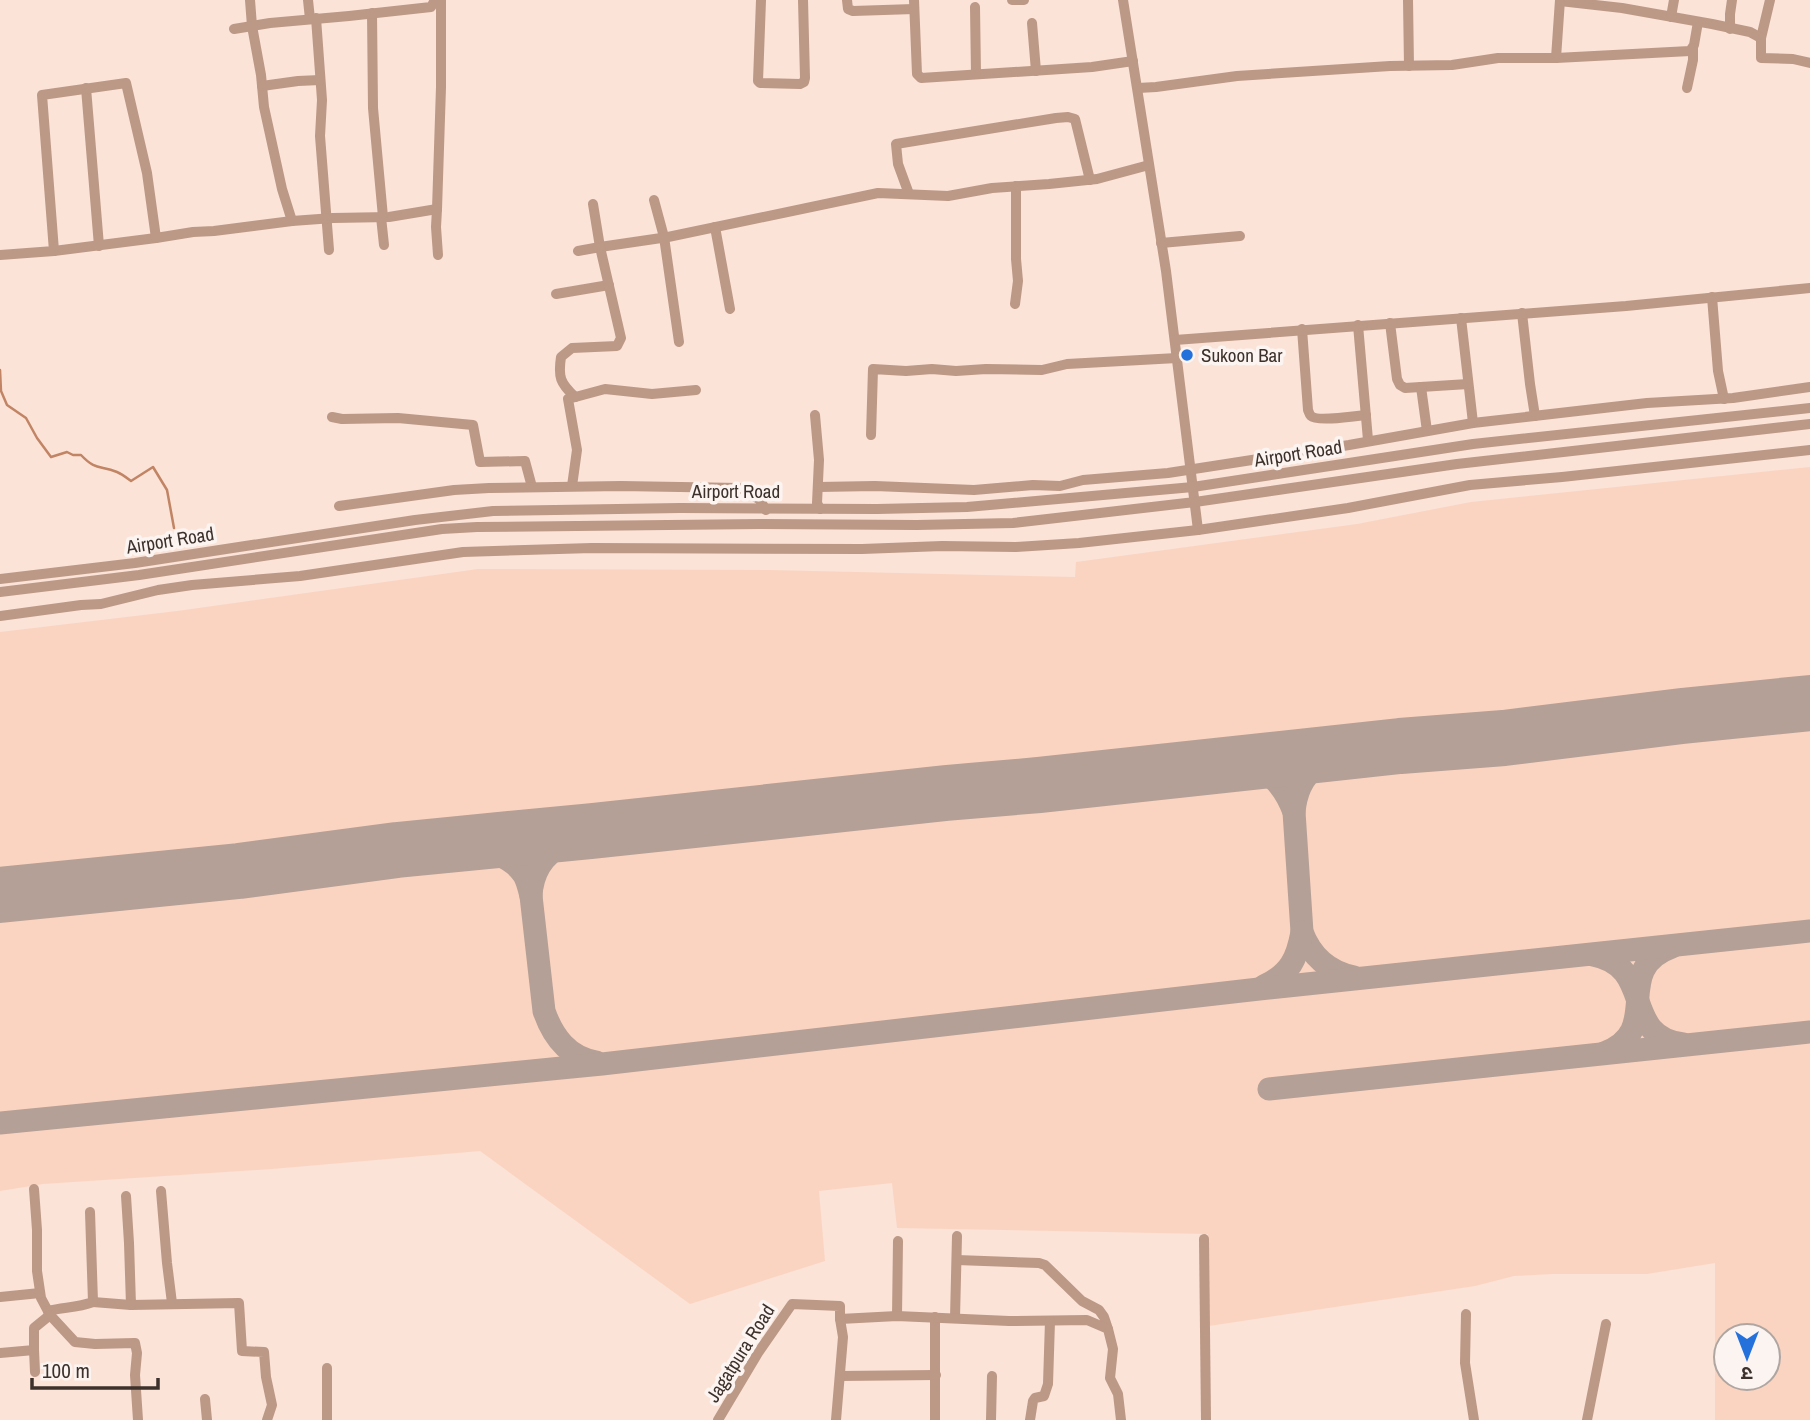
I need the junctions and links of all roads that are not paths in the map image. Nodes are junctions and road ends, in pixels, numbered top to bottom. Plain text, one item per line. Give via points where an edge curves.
1 (250, 0) edge
2 (308, 0) edge
3 (366, 0) edge
4 (435, 0) edge
5 (441, 0) edge
6 (761, 0) edge
7 (803, 0) edge
8 (846, 0) edge
9 (1012, 0) edge
10 (1024, 0) edge
11 (1123, 0) edge
12 (1408, 0) edge
13 (1674, 0) edge
14 (1732, 0) edge
15 (1770, 0) edge
16 (1560, 1) edge
17 (914, 4) edge
18 (1616, 4) edge
19 (975, 7) dead end
20 (370, 13) junction
21 (1671, 17) junction
22 (313, 18) junction
23 (1698, 22) junction
24 (1032, 23) dead end
25 (252, 26) junction
26 (234, 29) dead end
27 (1730, 29) junction
28 (1761, 38) junction
29 (1693, 48) junction
30 (1556, 58) junction
31 (1133, 61) junction
32 (1810, 63) edge
33 (1409, 66) junction
34 (1036, 71) junction
35 (976, 74) junction
36 (320, 80) junction
37 (262, 86) junction
38 (86, 88) junction
39 (1138, 88) junction
40 (1687, 88) dead end
41 (1149, 165) junction
42 (1090, 180) junction
43 (1016, 186) junction
44 (909, 194) junction
45 (654, 200) dead end
46 (593, 204) dead end
47 (438, 209) junction
48 (382, 217) junction
49 (326, 218) junction
50 (292, 221) junction
51 (715, 227) junction
52 (1240, 236) dead end
53 (156, 237) junction
54 (664, 237) junction
55 (1161, 243) junction
56 (384, 245) dead end
57 (99, 246) junction
58 (600, 247) junction
59 (329, 250) dead end
60 (54, 251) junction
61 (578, 251) dead end
62 (0, 255) edge
63 (439, 255) dead end
64 (609, 285) junction
65 (1810, 288) edge
66 (556, 294) dead end
67 (1712, 297) junction
68 (1015, 304) dead end
69 (730, 309) dead end
70 (1522, 313) junction
71 (1461, 318) junction
72 (1390, 323) junction
73 (1358, 325) junction
74 (1302, 329) junction
75 (1175, 340) junction
76 (679, 342) dead end
77 (1177, 358) junction
78 (1468, 384) junction
79 (1421, 387) junction
80 (1810, 387) edge
81 (696, 390) dead end
82 (575, 397) junction
83 (1724, 399) junction
84 (1810, 408) edge
85 (815, 415) dead end
86 (1366, 415) junction
87 (1535, 416) junction
88 (332, 417) dead end
89 (1473, 423) junction
90 (1810, 424) edge
91 (1427, 431) junction
92 (871, 435) dead end
93 (1368, 440) junction
94 (1810, 450) edge
95 (1192, 468) junction
96 (572, 486) junction
97 (532, 487) junction
98 (818, 487) junction
99 (1193, 487) junction
100 (1195, 502) junction
101 (339, 506) dead end
102 (820, 509) junction
103 (766, 510) junction
104 (1198, 530) junction
105 (0, 579) edge
106 (0, 593) edge
107 (0, 615) edge
108 (34, 1189) dead end
109 (161, 1191) dead end
110 (126, 1196) dead end
111 (90, 1212) dead end
112 (957, 1236) dead end
113 (1204, 1239) dead end
114 (898, 1241) dead end
115 (957, 1260) junction
116 (40, 1293) junction
117 (0, 1297) edge
118 (93, 1302) junction
119 (172, 1303) junction
120 (131, 1305) junction
121 (49, 1313) junction
122 (1466, 1314) dead end
123 (897, 1317) junction
124 (935, 1317) junction
125 (956, 1318) junction
126 (840, 1319) junction
127 (1050, 1321) junction
128 (1606, 1324) dead end
129 (1108, 1329) junction
130 (34, 1350) junction
131 (0, 1353) edge
132 (327, 1367) dead end
133 (35, 1371) dead end
134 (936, 1375) junction
135 (840, 1376) junction
136 (992, 1376) dead end
137 (205, 1399) dead end
138 (138, 1420) edge
139 (207, 1420) edge
140 (267, 1420) edge
141 (327, 1420) edge
142 (718, 1420) edge
143 (836, 1420) edge
144 (935, 1420) edge
145 (991, 1420) edge
146 (1030, 1420) edge
147 (1121, 1420) edge
148 (1206, 1420) edge
149 (1474, 1420) edge
150 (1587, 1420) edge

1 - 25 street
2 - 22 street
3 - 20 street
4 - 20 street via 430,7
5 - 47 street
6 - 7 street via 758,81 800,84 805,78
8 - 17 street via 853,11
9 - 10 street
11 - 31 street
12 - 33 street
13 - 21 street
14 - 27 street
15 - 28 street
16 - 18 street
16 - 30 street
17 - 35 street via 919,76
18 - 21 street
19 - 35 street
20 - 22 street
20 - 48 street
21 - 23 street
22 - 25 street
22 - 36 street
23 - 27 street
23 - 29 street
24 - 34 street
25 - 26 street
25 - 37 street
27 - 28 street
28 - 32 street via 1761,58
29 - 30 street
29 - 40 street
30 - 33 street
31 - 34 street
31 - 39 street
33 - 39 street via 1237,76
34 - 35 street
36 - 37 street
36 - 49 street
37 - 50 street
38 - 53 street via 125,83 147,173
38 - 57 street
38 - 60 street via 42,94
39 - 41 street
41 - 42 street
41 - 55 street
42 - 43 street
42 - 44 street via 1075,120 1068,117 896,144
43 - 44 street via 948,197
43 - 68 street
44 - 51 street via 878,193
45 - 54 street
46 - 58 street
47 - 48 street
47 - 63 street
48 - 49 street
48 - 56 street
49 - 50 street
49 - 59 street
50 - 53 street
51 - 54 street
51 - 69 street
52 - 55 street
53 - 57 street
54 - 58 street
54 - 76 street
55 - 75 street
57 - 60 street
58 - 61 street
58 - 64 street
60 - 62 street
64 - 66 street
64 - 82 street via 621,338 617,346 572,348 561,356 562,386
65 - 67 street
67 - 70 street
67 - 83 street
70 - 71 street
70 - 87 street
71 - 72 street
71 - 78 street
72 - 73 street
72 - 79 street via 1399,386
73 - 74 street
73 - 86 street
74 - 75 street
74 - 86 street via 1310,416
75 - 77 street
77 - 92 street via 1068,364 1042,370 873,369
77 - 95 street
78 - 79 street
78 - 89 street
79 - 91 street
80 - 83 street
81 - 82 street via 652,394 605,389
82 - 96 street via 568,399 578,450
83 - 87 street
84 - 99 street, Airport Road via 1473,444
85 - 98 street
86 - 93 street
87 - 89 street
88 - 97 street via 473,425 480,462 525,461
89 - 91 street
90 - 100 street, Airport Road via 1457,464
91 - 93 street
93 - 95 street
94 - 104 street via 1470,485
95 - 98 street via 1060,486 974,491
95 - 99 street
96 - 97 street
96 - 103 street via 739,488
97 - 101 street via 454,491
98 - 102 street
99 - 100 street
99 - 102 street, Airport Road via 967,507
100 - 104 street
100 - 106 street, Airport Road via 1013,523 442,529
102 - 103 street, Airport Road
103 - 105 street, Airport Road via 493,511
104 - 107 street via 1016,547 463,552 287,578 192,585 101,604
108 - 116 street
109 - 119 street
110 - 120 street
111 - 118 street
112 - 115 street
113 - 148 street
114 - 123 street
115 - 125 street
115 - 129 street via 1045,1265 1082,1301 1099,1310
116 - 117 street
116 - 121 street
118 - 120 street
118 - 121 street
119 - 120 street
119 - 140 street via 239,1303 242,1351 264,1352 272,1405
121 - 130 street via 34,1328
121 - 138 street via 75,1342 135,1343
122 - 149 street via 1465,1363
123 - 124 street
123 - 126 street
124 - 125 street
124 - 134 street
125 - 127 street
126 - 135 street
126 - 142 street, Jagatpura Road via 840,1306 792,1304
127 - 129 street via 1087,1320
127 - 146 street via 1048,1384 1044,1396 1033,1401
128 - 150 street
129 - 147 street via 1113,1349 1110,1378 1118,1394
130 - 131 street
130 - 133 street
132 - 141 street
134 - 135 street
134 - 144 street
135 - 143 street
136 - 145 street
137 - 139 street

